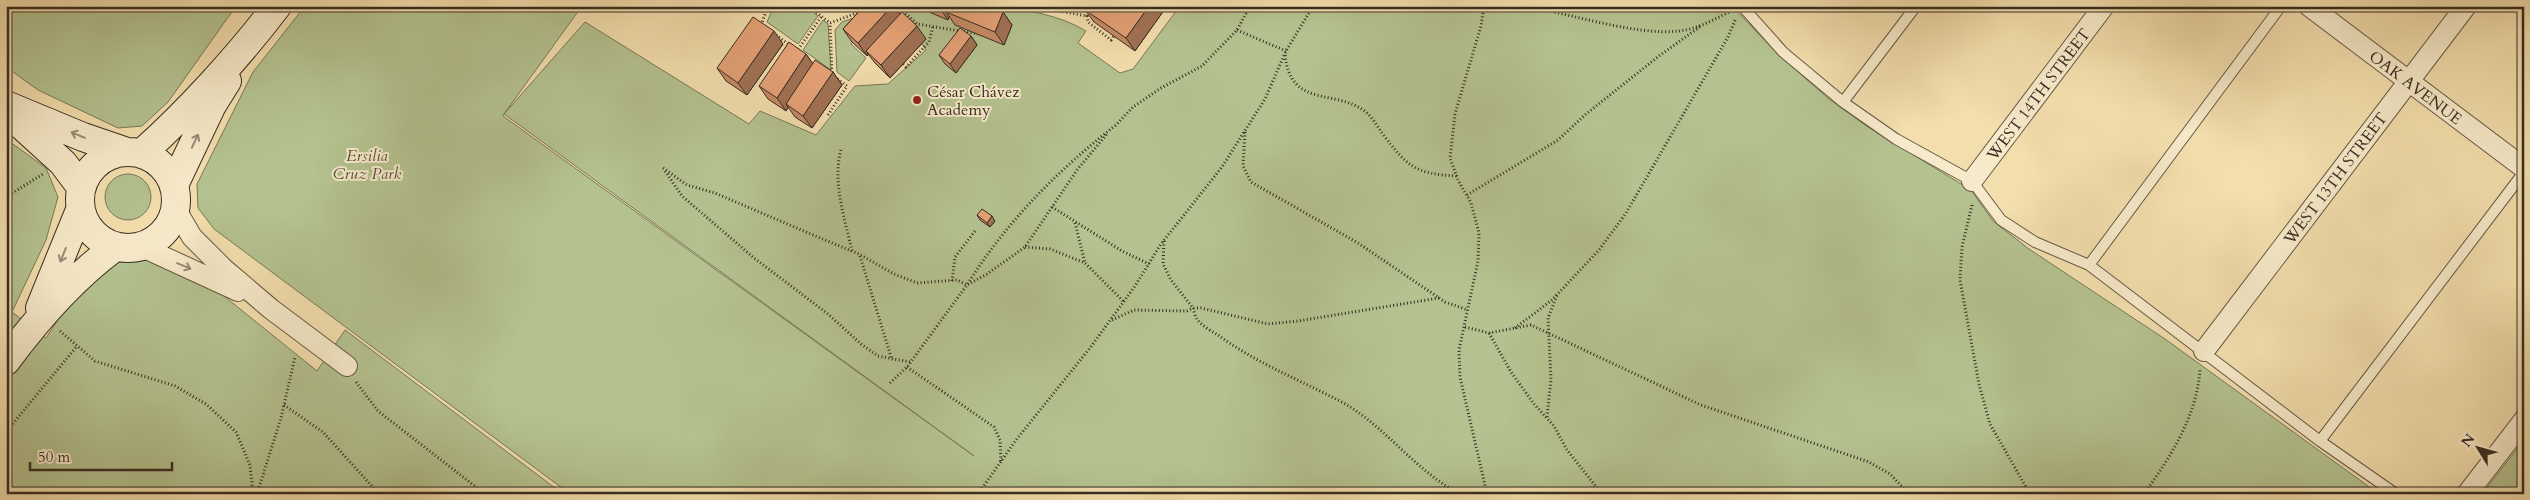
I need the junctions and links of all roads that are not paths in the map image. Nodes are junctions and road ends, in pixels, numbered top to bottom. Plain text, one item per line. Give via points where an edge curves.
1 (277, 6) edge
2 (1916, 6) edge
3 (2104, 6) edge
4 (2281, 6) edge
5 (2309, 6) edge
6 (2466, 6) edge
7 (1737, 10) edge
8 (258, 31) junction
9 (2408, 81) junction
10 (1844, 102) junction
11 (6, 105) edge
12 (6, 111) edge
13 (133, 152) junction
14 (2524, 170) edge
15 (1972, 181) junction
16 (174, 196) junction
17 (81, 198) junction
18 (128, 246) junction
19 (2089, 265) junction
20 (271, 309) junction
21 (34, 325) junction
22 (2204, 351) junction
23 (6, 361) edge
24 (347, 366) road end
25 (2524, 420) edge
26 (2320, 441) junction
27 (2396, 494) edge
28 (2467, 494) edge

1 - 8 street
2 - 10 lane
3 - 15 street, WEST 14TH STREET
4 - 19 lane
5 - 9 street, OAK AVENUE
6 - 9 street, WEST 13TH STREET
7 - 10 lane
8 - 13 street via 162,135
16 -> 8 street via 212,105
9 - 14 street, OAK AVENUE
9 - 22 street, WEST 13TH STREET
10 - 15 lane via 1896,139
13 -> 11 street via 83,137
12 - 17 street via 63,163
13 - 16 street via 157,161 168,173
13 - 17 street via 111,154 97,162 87,174
14 - 26 lane
15 - 19 lane via 2002,220 2035,242
16 - 18 street via 163,232 152,241
16 - 20 street via 192,237
17 - 18 street via 84,220 93,234
17 -> 21 street
18 -> 20 street via 222,282
18 - 21 street via 88,267
19 - 22 lane
20 - 24 street
21 - 23 street
22 - 26 lane
25 - 28 street
26 - 27 lane

